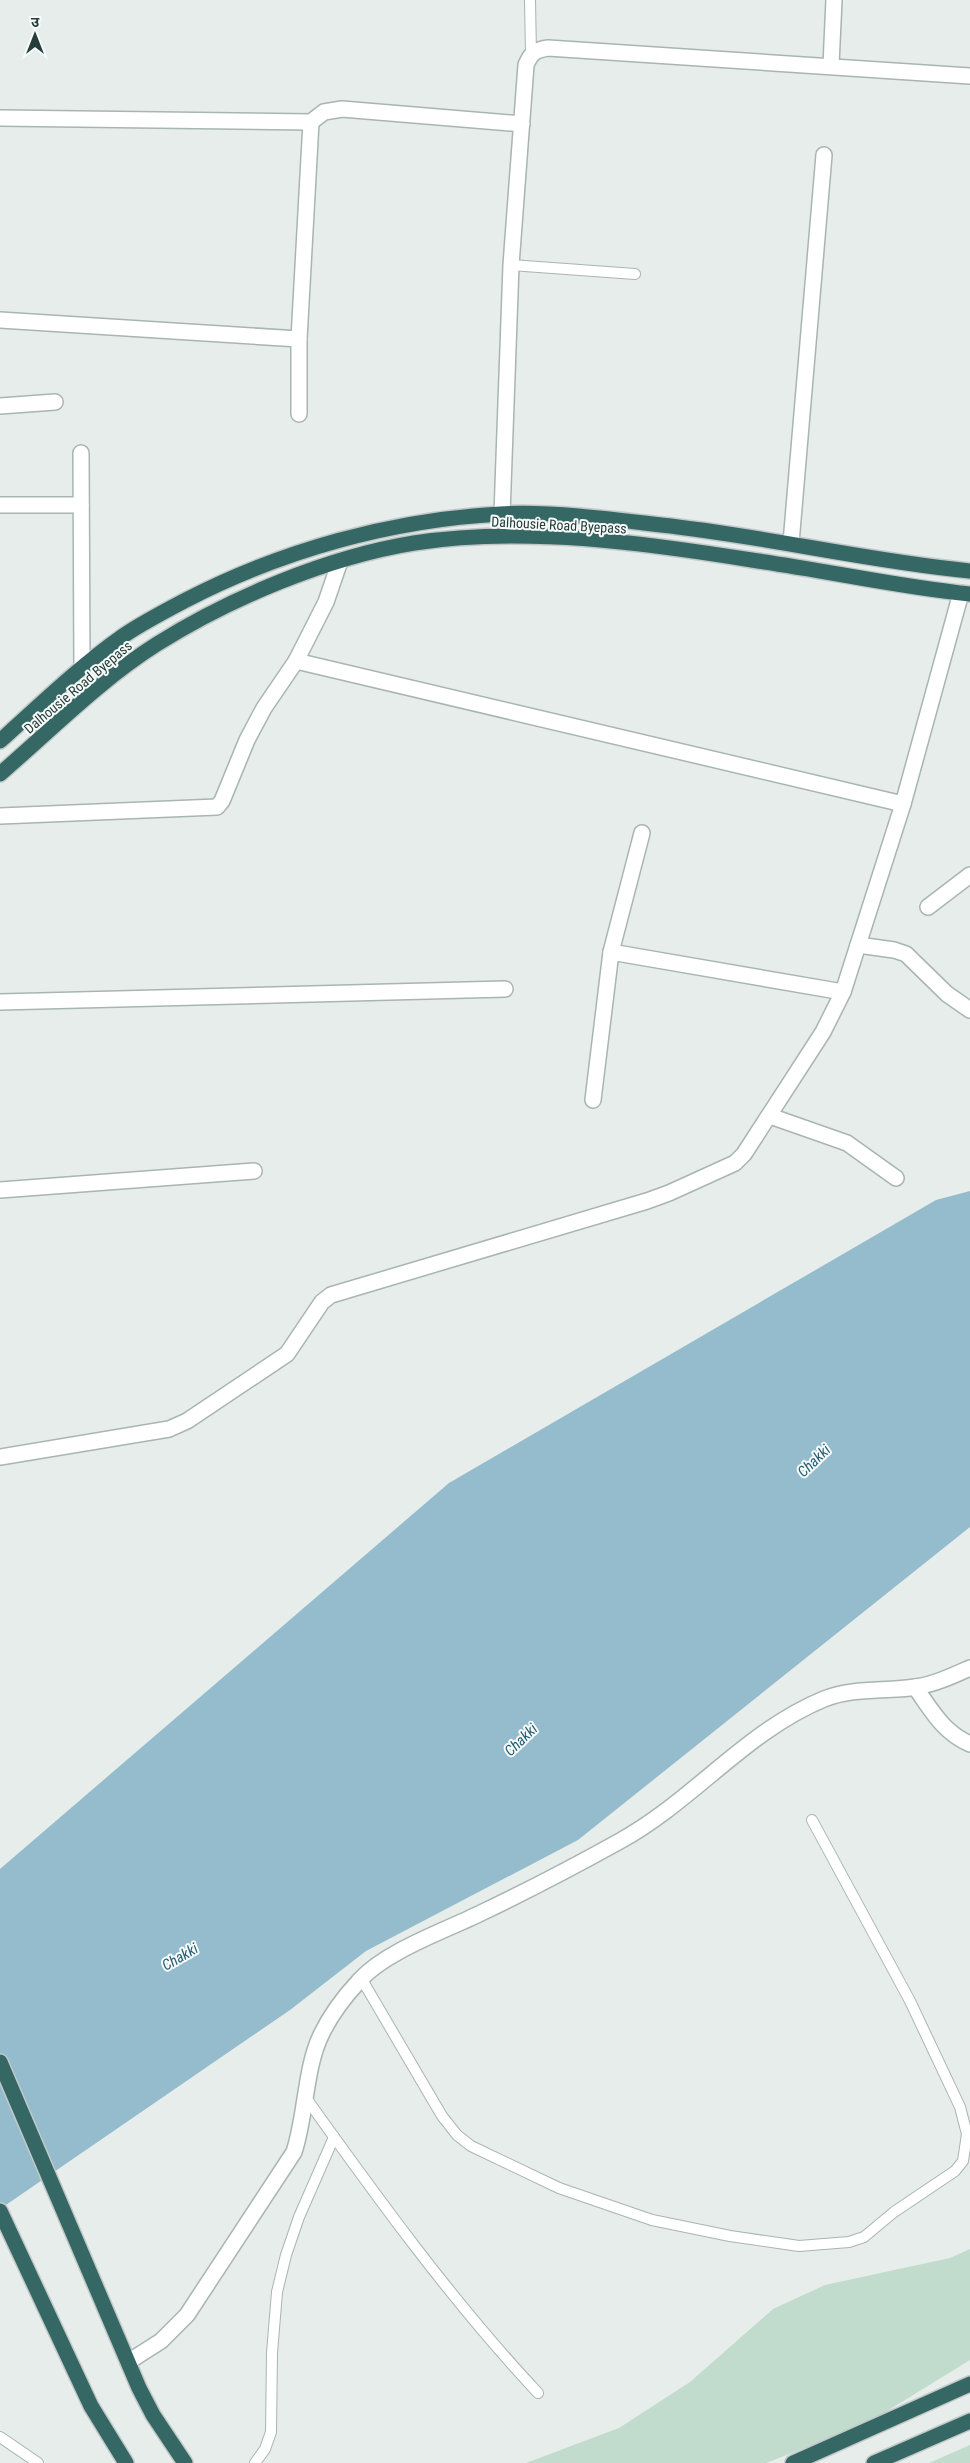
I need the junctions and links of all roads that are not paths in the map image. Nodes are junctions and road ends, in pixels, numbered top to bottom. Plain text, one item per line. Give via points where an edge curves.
1 (530, 0) edge
2 (834, 0) edge
3 (532, 54) junction
4 (831, 65) junction
5 (970, 76) edge
6 (0, 118) edge
7 (310, 122) junction
8 (522, 124) junction
9 (824, 155) dead end
10 (511, 265) junction
11 (635, 274) dead end
12 (0, 320) edge
13 (299, 339) junction
14 (55, 402) dead end
15 (0, 406) edge
16 (299, 414) dead end
17 (81, 453) dead end
18 (0, 505) edge
19 (81, 505) junction
20 (502, 514) junction
21 (791, 543) junction
22 (340, 561) junction
23 (970, 571) edge
24 (965, 593) edge
25 (296, 661) junction
26 (82, 668) junction
27 (0, 741) edge
28 (0, 774) edge
29 (903, 804) junction
30 (0, 816) edge
31 (642, 833) dead end
32 (970, 875) edge
33 (928, 907) dead end
34 (858, 945) junction
35 (611, 952) junction
36 (505, 989) dead end
37 (843, 992) junction
38 (0, 1002) edge
39 (970, 1010) edge
40 (593, 1100) dead end
41 (770, 1116) junction
42 (254, 1171) dead end
43 (896, 1178) dead end
44 (0, 1190) edge
45 (0, 1457) edge
46 (970, 1668) edge
47 (915, 1687) junction
48 (970, 1744) edge
49 (812, 1820) dead end
50 (361, 1978) junction
51 (0, 2062) edge
52 (306, 2098) junction
53 (334, 2137) junction
54 (0, 2211) edge
55 (128, 2362) junction
56 (970, 2384) edge
57 (538, 2393) dead end
58 (970, 2421) edge
59 (0, 2436) edge
60 (38, 2463) edge
61 (126, 2463) edge
62 (185, 2463) edge
63 (255, 2463) edge
64 (793, 2463) edge
65 (874, 2463) edge

1 - 3 lane
2 - 4 street
3 - 4 street via 537,49 548,48
3 - 8 street via 526,65
4 - 5 street
6 - 7 street
7 - 8 street via 324,112 342,109
7 - 13 street
8 - 10 street
9 - 21 street
10 - 11 lane
10 - 20 street
12 - 13 street
13 - 16 street
14 - 15 street
17 - 19 street
18 - 19 street
19 - 26 street
20 - 21 highway via 662,525
20 - 26 highway via 414,524 338,540 279,560 230,579 171,608 124,635
21 - 23 highway via 915,565
22 - 24 highway, Dalhousie Road Byepass via 415,543 481,537 546,537 667,548
22 - 25 street via 326,602
22 - 28 highway, Dalhousie Road Byepass via 254,593 157,644 117,672
24 - 29 street
25 - 29 street
25 - 30 street via 264,708 217,807
26 - 27 highway
29 - 34 street
31 - 35 street
32 - 33 street
34 - 37 street
34 - 39 street via 906,954 947,994
35 - 37 street
35 - 40 street
36 - 38 street
37 - 41 street via 823,1032
41 - 43 street via 847,1143
41 - 45 street via 752,1146 734,1163 669,1193 331,1295 322,1302 287,1354 169,1430
42 - 44 street
46 - 47 street via 939,1682
47 - 48 street via 944,1727
47 - 50 street via 848,1691 823,1700 759,1735 667,1809 623,1839 484,1912 386,1958
49 - 50 lane via 910,2000 960,2106 967,2134 964,2161 956,2170 894,2212 864,2237 849,2242 799,2246 652,2220 559,2188 471,2146 442,2116
50 - 52 street via 321,2035
51 - 55 highway
52 - 53 lane
52 - 55 street via 294,2152 192,2307 174,2330
53 - 57 lane via 455,2299
53 - 63 lane via 286,2255 272,2353 271,2432
54 - 61 highway via 48,2318 92,2406
55 - 62 highway via 153,2415
56 - 64 highway
58 - 65 highway
59 - 60 lane

